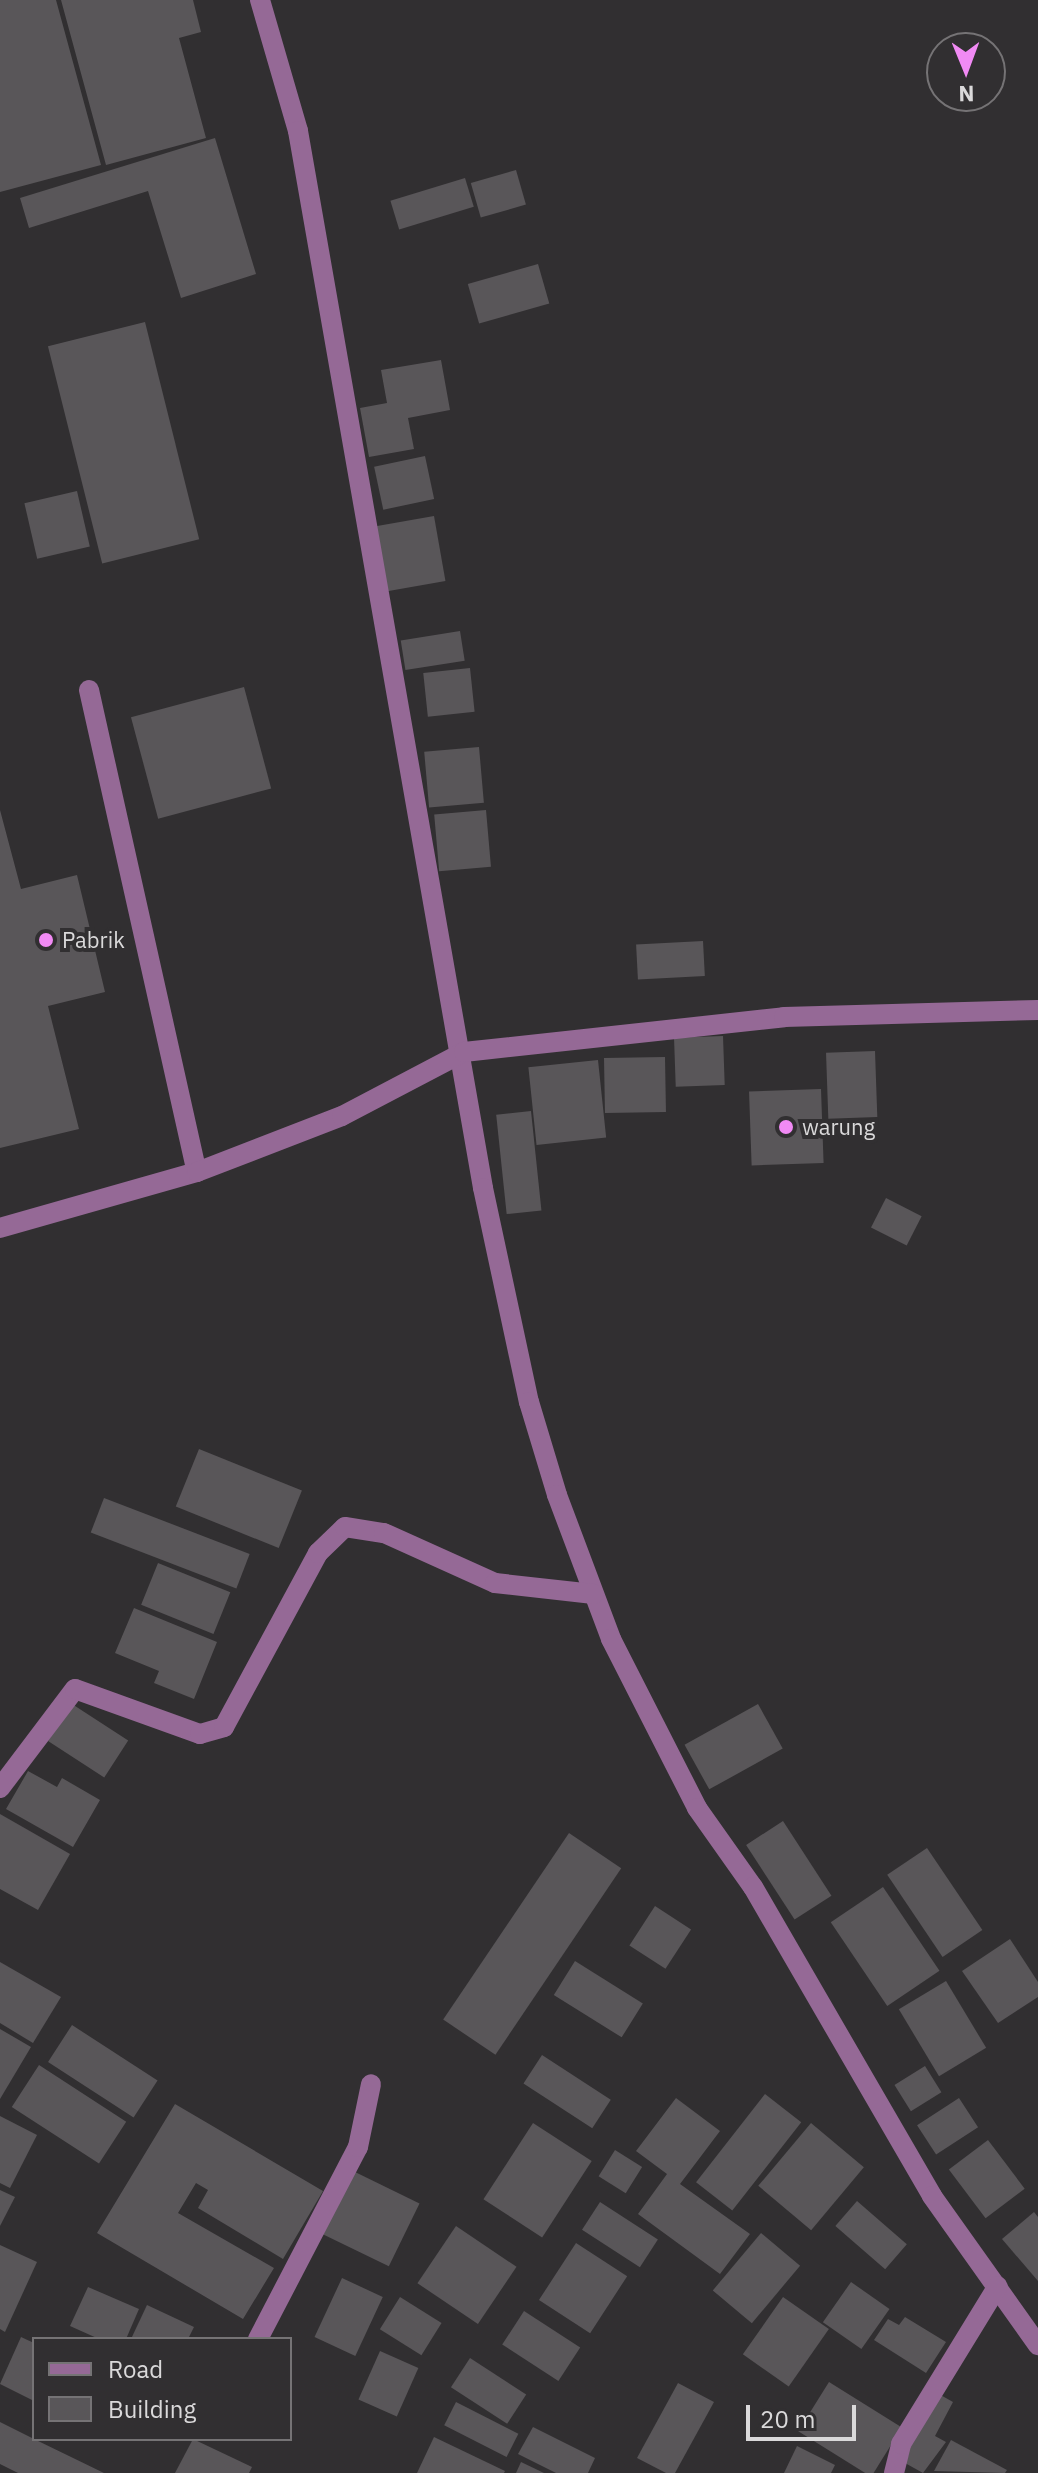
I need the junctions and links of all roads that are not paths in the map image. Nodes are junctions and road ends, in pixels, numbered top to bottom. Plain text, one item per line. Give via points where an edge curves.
1 (260, 0) edge
2 (89, 690) dead end
3 (1038, 1010) edge
4 (464, 1052) junction
5 (197, 1172) junction
6 (0, 1228) edge
7 (593, 1594) junction
8 (0, 1788) edge
9 (371, 2084) dead end
10 (998, 2286) junction
11 (259, 2337) edge
12 (1038, 2345) edge
13 (894, 2473) edge

1 - 4 street via 298,131 418,840
2 - 5 street
3 - 4 street via 784,1017
4 - 5 street via 342,1116
4 - 7 street via 483,1188 529,1402
5 - 6 street
7 - 8 street via 495,1583 384,1533 345,1527 318,1553 224,1727 200,1734 75,1689
7 - 10 street via 697,1808 753,1887 932,2196
9 - 11 street via 358,2147
10 - 12 street
10 - 13 street via 901,2444

